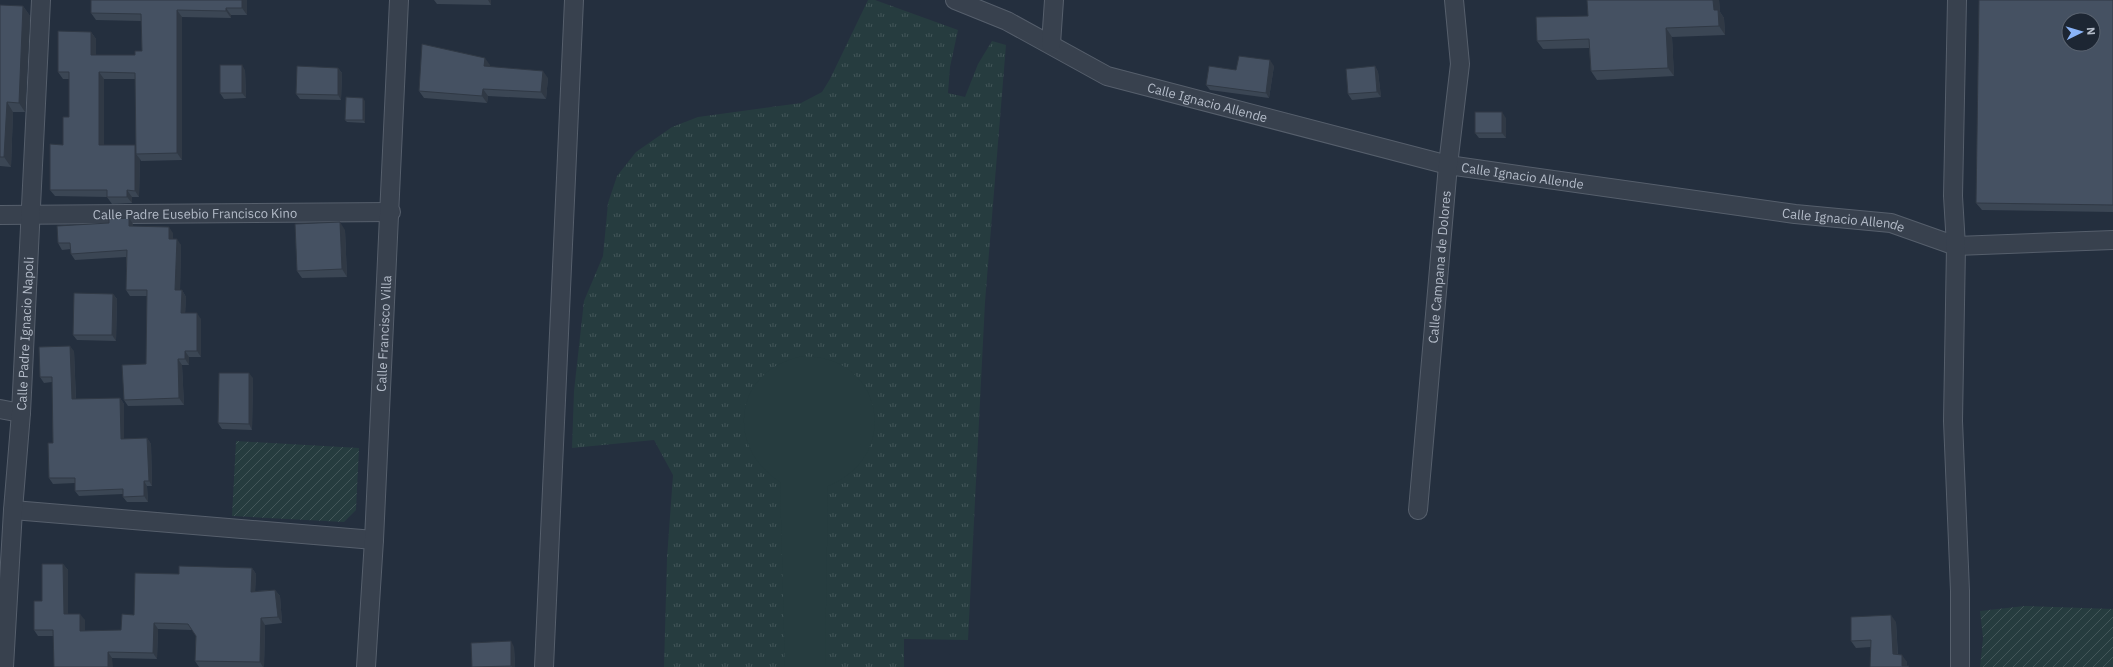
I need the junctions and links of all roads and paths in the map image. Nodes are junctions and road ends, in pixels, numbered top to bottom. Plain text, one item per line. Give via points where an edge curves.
1 (41, 0) edge
2 (399, 0) edge
3 (574, 0) edge
4 (955, 0) edge
5 (1054, 0) edge
6 (1454, 0) edge
7 (1957, 0) edge
8 (1051, 44) junction
9 (1448, 165) junction
10 (391, 212) junction
11 (0, 215) edge
12 (30, 216) junction
13 (2113, 240) edge
14 (1956, 246) junction
15 (0, 408) edge
16 (21, 413) junction
17 (13, 510) junction
18 (1418, 510) dead end
19 (374, 540) junction
20 (4, 591) edge
21 (4, 667) edge
22 (366, 667) edge
23 (544, 667) edge
24 (1960, 667) edge

1 - 12 street, Calle Padre Ignacio Napoli
2 - 10 street, Calle Francisco Villa
3 - 23 street
4 - 8 street, Calle Ignacio Allende via 1007,21
5 - 8 street
6 - 9 street, Calle Campana de Dolores via 1460,64
7 - 14 street via 1953,196
8 - 9 street, Calle Ignacio Allende via 1107,76
9 - 14 street, Calle Ignacio Allende via 1795,214 1891,223
9 - 18 street, Calle Campana de Dolores
10 - 12 street, Calle Padre Eusebio Francisco Kino
10 - 19 street, Calle Francisco Villa
11 - 12 street, Calle Padre Eusebio Francisco Kino
12 - 16 street, Calle Padre Ignacio Napoli
13 - 14 street, Calle Ignacio Allende
14 - 24 street via 1953,421 1960,591
15 - 16 street
16 - 17 street, Calle Padre Ignacio Napoli
17 - 19 street
17 - 20 street, Calle Padre Ignacio Napoli
19 - 22 street, Calle Francisco Villa
20 - 21 street, Calle Padre Ignacio Napoli

